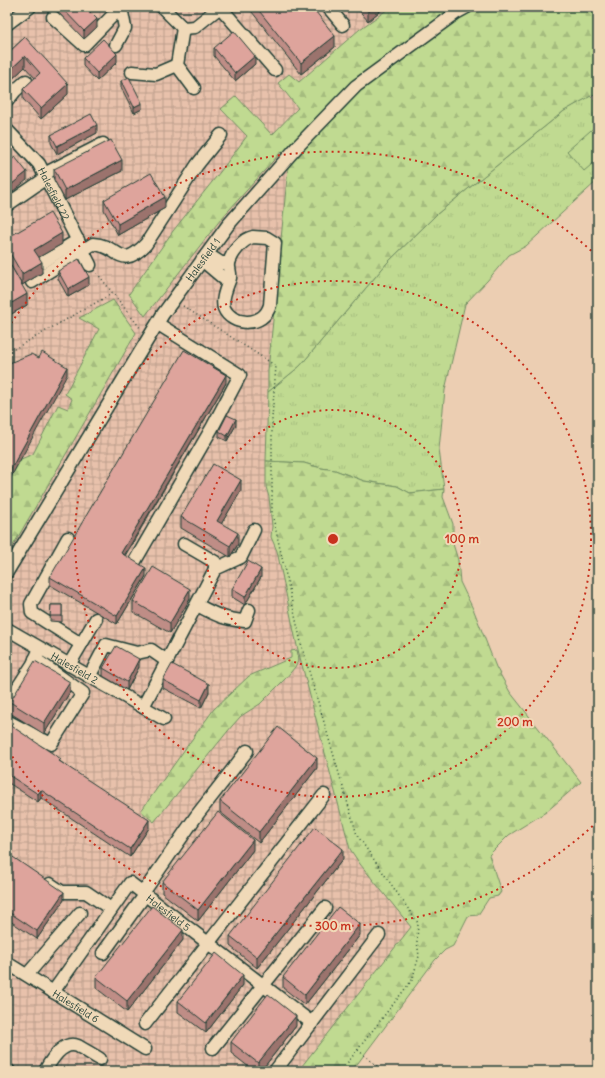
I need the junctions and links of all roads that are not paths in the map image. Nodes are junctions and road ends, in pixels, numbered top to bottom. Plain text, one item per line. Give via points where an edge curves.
1 (30, 7) edge
2 (121, 7) edge
3 (162, 7) edge
4 (220, 7) edge
5 (328, 7) edge
6 (467, 7) edge
7 (53, 17) dead end
8 (7, 24) edge
9 (343, 25) dead end
10 (183, 28) junction
11 (116, 45) dead end
12 (178, 65) junction
13 (275, 70) dead end
14 (132, 72) dead end
15 (26, 81) dead end
16 (194, 88) dead end
17 (7, 101) edge
18 (7, 130) edge
19 (221, 135) dead end
20 (103, 144) edge
21 (45, 176) junction
22 (7, 205) edge
23 (80, 245) junction
24 (204, 257) junction
25 (42, 262) edge
26 (229, 263) junction
27 (90, 265) road end
28 (32, 282) dead end
29 (228, 282) junction
30 (158, 324) junction
31 (254, 530) dead end
32 (68, 538) dead end
33 (184, 544) dead end
34 (136, 561) edge
35 (215, 569) junction
36 (7, 572) edge
37 (197, 605) junction
38 (249, 610) dead end
39 (96, 619) dead end
40 (7, 629) edge
41 (82, 644) junction
42 (38, 654) junction
43 (167, 661) junction
44 (69, 665) junction
45 (89, 677) junction
46 (7, 704) edge
47 (143, 708) junction
48 (164, 720) dead end
49 (7, 721) edge
50 (247, 751) dead end
51 (324, 795) dead end
52 (38, 876) edge
53 (144, 894) junction
54 (325, 908) dead end
55 (111, 909) junction
56 (80, 913) dead end
57 (379, 935) dead end
58 (208, 944) junction
59 (103, 953) dead end
60 (7, 963) edge
61 (27, 975) junction
62 (263, 986) junction
63 (53, 992) junction
64 (312, 1022) junction
65 (145, 1024) dead end
66 (213, 1048) dead end
67 (145, 1049) dead end
68 (100, 1060) dead end
69 (45, 1071) edge
70 (274, 1071) edge

1 - 8 street
2 - 7 street via 84,45
2 - 11 street via 124,28
3 - 10 street
4 - 10 street via 195,27
4 - 13 street
5 - 9 street
6 - 24 street, Halesfield 1 via 356,86 297,147 233,219
10 - 12 street
12 - 14 street via 156,74
12 - 16 street
15 - 17 street
18 - 21 street, Halesfield 22 via 39,164
19 - 23 street via 197,165 146,244 137,253 124,257 106,246
20 - 21 street
21 - 22 street
21 - 23 street, Halesfield 22
23 - 25 street
23 - 27 street, Halesfield 22
23 - 28 street
24 - 26 street
24 - 29 street
24 - 30 street, Halesfield 1
26 - 29 street
26 - 29 street via 246,239 253,236 275,243 267,314 263,318 246,322 229,315 223,302
30 - 34 street via 240,375
30 - 36 street, Halesfield 1
31 - 35 street via 241,557
32 - 41 street via 31,604 32,613
33 - 35 street via 214,562
35 - 37 street
37 - 38 street via 232,621 245,621
37 - 43 street
39 - 41 street
40 - 42 street, Halesfield 2
41 - 44 street
42 - 44 street, Halesfield 2
42 - 46 street
42 - 49 street via 83,693 51,744
43 - 45 street via 151,650 136,653 106,645
43 - 47 street
44 - 45 street, Halesfield 2
45 - 47 street, Halesfield 2
47 - 48 street, Halesfield 2
50 - 53 street via 197,815
51 - 58 street
52 - 55 street via 62,892 86,892
53 - 55 street, Halesfield 5 via 130,884
53 - 58 street, Halesfield 5
53 - 59 street
54 - 62 street
55 - 63 street, Halesfield 5
56 - 61 street
57 - 64 street
58 - 62 street, Halesfield 5
58 - 65 street
60 - 61 street, Halesfield 6
61 - 63 street, Halesfield 6
62 - 64 street, Halesfield 5
62 - 66 street
63 - 67 street, Halesfield 6
64 - 70 street
68 - 69 street via 76,1045 66,1045

